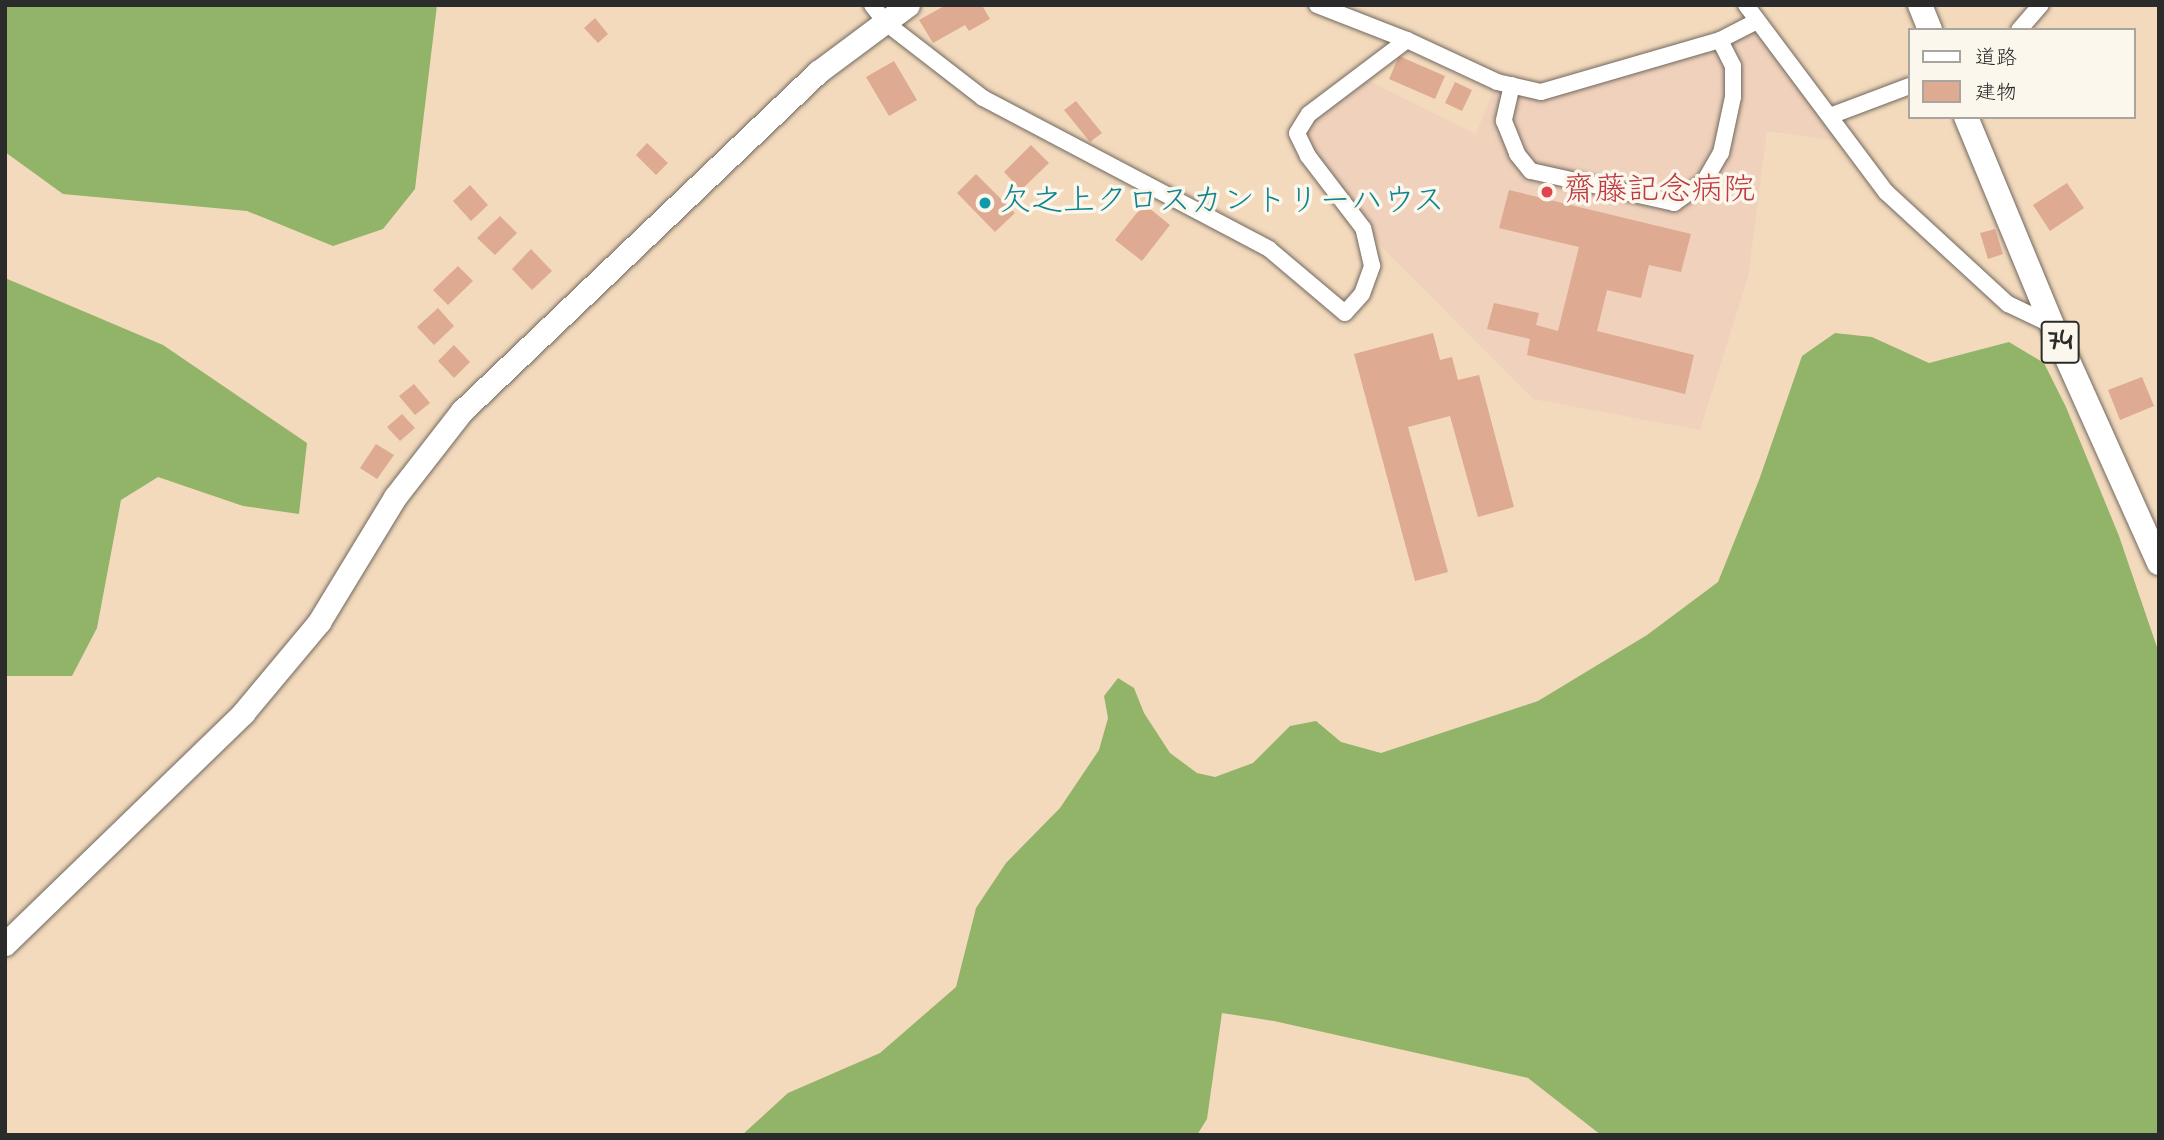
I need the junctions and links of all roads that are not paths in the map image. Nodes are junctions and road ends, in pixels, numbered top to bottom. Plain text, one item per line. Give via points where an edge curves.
1 (908, 5) edge
2 (1317, 5) edge
3 (1746, 5) edge
4 (1920, 5) edge
5 (2041, 5) edge
6 (879, 14) edge
7 (1757, 21) junction
8 (1929, 28) edge
9 (2021, 28) edge
10 (1406, 40) junction
11 (1720, 40) junction
12 (1512, 85) junction
13 (1909, 86) edge
14 (1830, 116) junction
15 (1967, 119) edge
16 (2052, 325) junction
17 (2159, 564) edge
18 (5, 944) edge

1 - 6 street
2 - 10 street
3 - 7 street
4 - 8 main road
5 - 9 street
6 - 10 street via 983,98 1269,249 1345,313 1362,294 1372,266 1363,228 1308,156 1297,133 1309,114
6 - 18 street via 462,411 395,497 319,622 243,713
7 - 11 street
7 - 14 street
10 - 12 street
11 - 12 street via 1541,92
11 - 12 street via 1733,66 1733,97 1721,153 1704,182 1674,203 1531,171 1517,154 1504,121
13 - 14 street
14 - 16 street via 1886,192 2008,304
15 - 16 main road, 74
16 - 17 main road, 74

